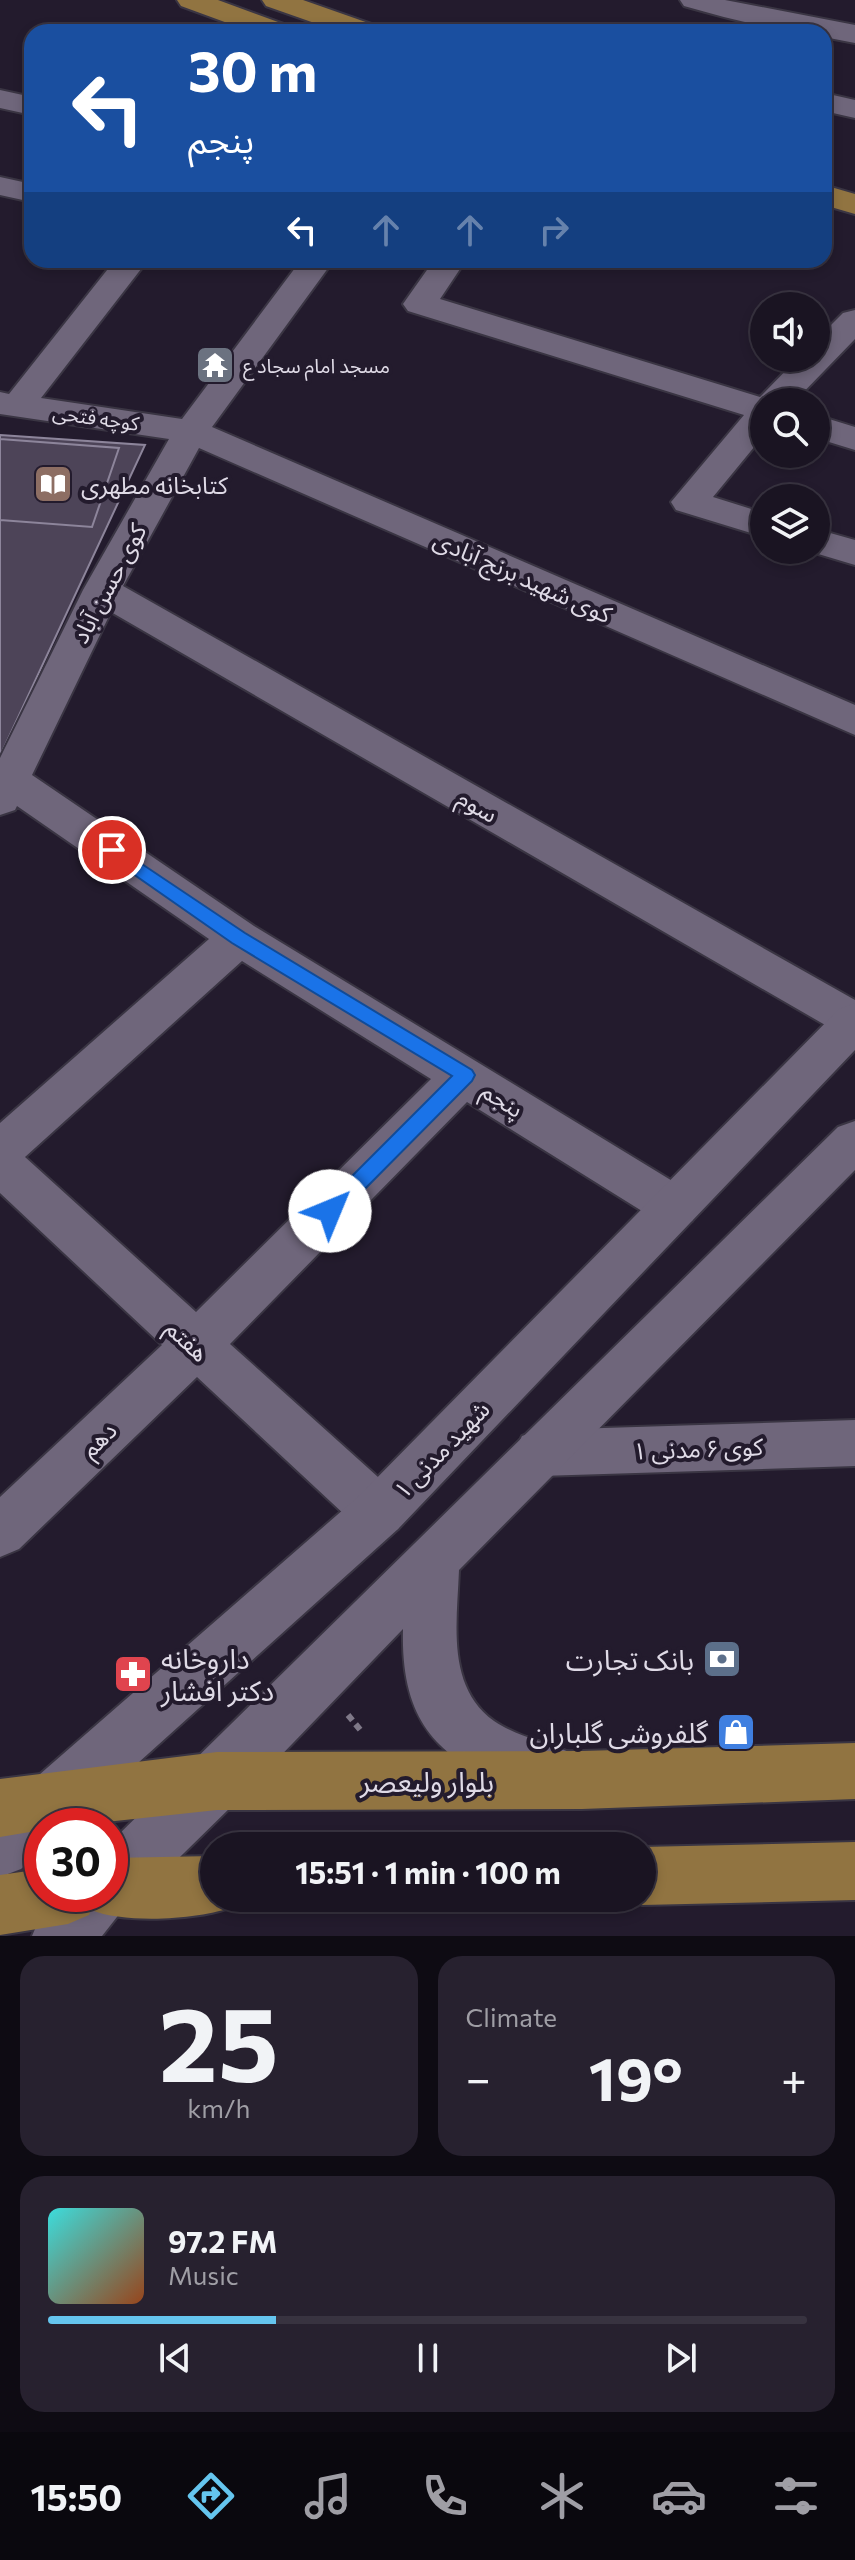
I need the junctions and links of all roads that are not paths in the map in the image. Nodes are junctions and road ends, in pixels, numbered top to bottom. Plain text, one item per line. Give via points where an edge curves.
1 (191, 0) edge
2 (276, 0) edge
3 (694, 0) edge
4 (735, 15) edge
5 (257, 24) edge
6 (344, 24) edge
7 (792, 24) edge
8 (832, 30) edge
9 (855, 34) edge
10 (0, 99) edge
11 (24, 104) edge
12 (832, 104) edge
13 (855, 109) edge
14 (0, 186) edge
15 (24, 191) edge
16 (832, 197) edge
17 (855, 205) edge
18 (832, 227) edge
19 (855, 235) edge
20 (125, 268) edge
21 (312, 268) edge
22 (445, 268) edge
23 (855, 320) edge
24 (788, 388) edge
25 (9, 404) edge
26 (750, 407) edge
27 (750, 428) edge
28 (191, 431) junction
29 (830, 431) edge
30 (855, 439) edge
31 (750, 521) edge
32 (830, 545) edge
33 (855, 553) edge
34 (102, 590) junction
35 (855, 721) edge
36 (3, 786) edge
37 (239, 938) junction
38 (855, 1021) edge
39 (465, 1075) junction
40 (0, 1151) edge
41 (848, 1154) edge
42 (0, 1164) edge
43 (675, 1207) junction
44 (195, 1346) junction
45 (855, 1443) edge
46 (540, 1453) junction
47 (379, 1512) junction
48 (0, 1532) edge
49 (433, 1560) junction
50 (855, 1771) edge
51 (582, 1780) junction
52 (217, 1781) junction
53 (26, 1804) edge
54 (0, 1848) edge
55 (128, 1868) edge
56 (855, 1871) edge
57 (656, 1876) edge
58 (200, 1885) edge
59 (128, 1886) edge
60 (24, 1901) edge
61 (0, 1905) edge
62 (84, 1912) edge
63 (62, 1936) edge

1 - 5 main road
2 - 6 main road
3 - 4 street
4 - 7 street
8 - 9 street
10 - 11 street
12 - 13 street
14 - 15 street
16 - 17 main road
18 - 19 main road
20 - 25 street
21 - 28 street, کوی حسن آباد
22 - 26 street via 420,304
23 - 24 street
25 - 28 street, کوچه فتحی
27 - 31 street via 689,502
28 - 34 street, کوی حسن آباد
28 - 35 street, کوی شهید برنج آبادی
29 - 30 street
32 - 33 street
34 - 36 street, کوی حسن آباد
34 - 38 street, سوم
36 - 37 street, پنجم
37 - 39 street, پنجم
37 - 40 street
38 - 43 street, شهید مدنی ۱
39 - 43 street, پنجم
39 - 44 street, دهم
41 - 46 street
42 - 44 street, هفتم
43 - 47 street, شهید مدنی ۱
44 - 47 street, هفتم
44 - 48 street, دهم
45 - 46 street, کوی ۶ مدنی ۱
46 - 49 street
47 - 53 street, شهید مدنی ۱
49 - 51 street via 429,1645 438,1700 457,1729 523,1765
49 - 52 street
50 - 51 main road, بلوار ولیعصر
51 - 52 main road, بلوار ولیعصر
52 - 53 main road, بلوار ولیعصر
52 - 55 street
53 - 54 street, شهید مدنی ۱
56 - 57 main road
58 - 59 main road
60 - 61 main road
62 - 63 street

